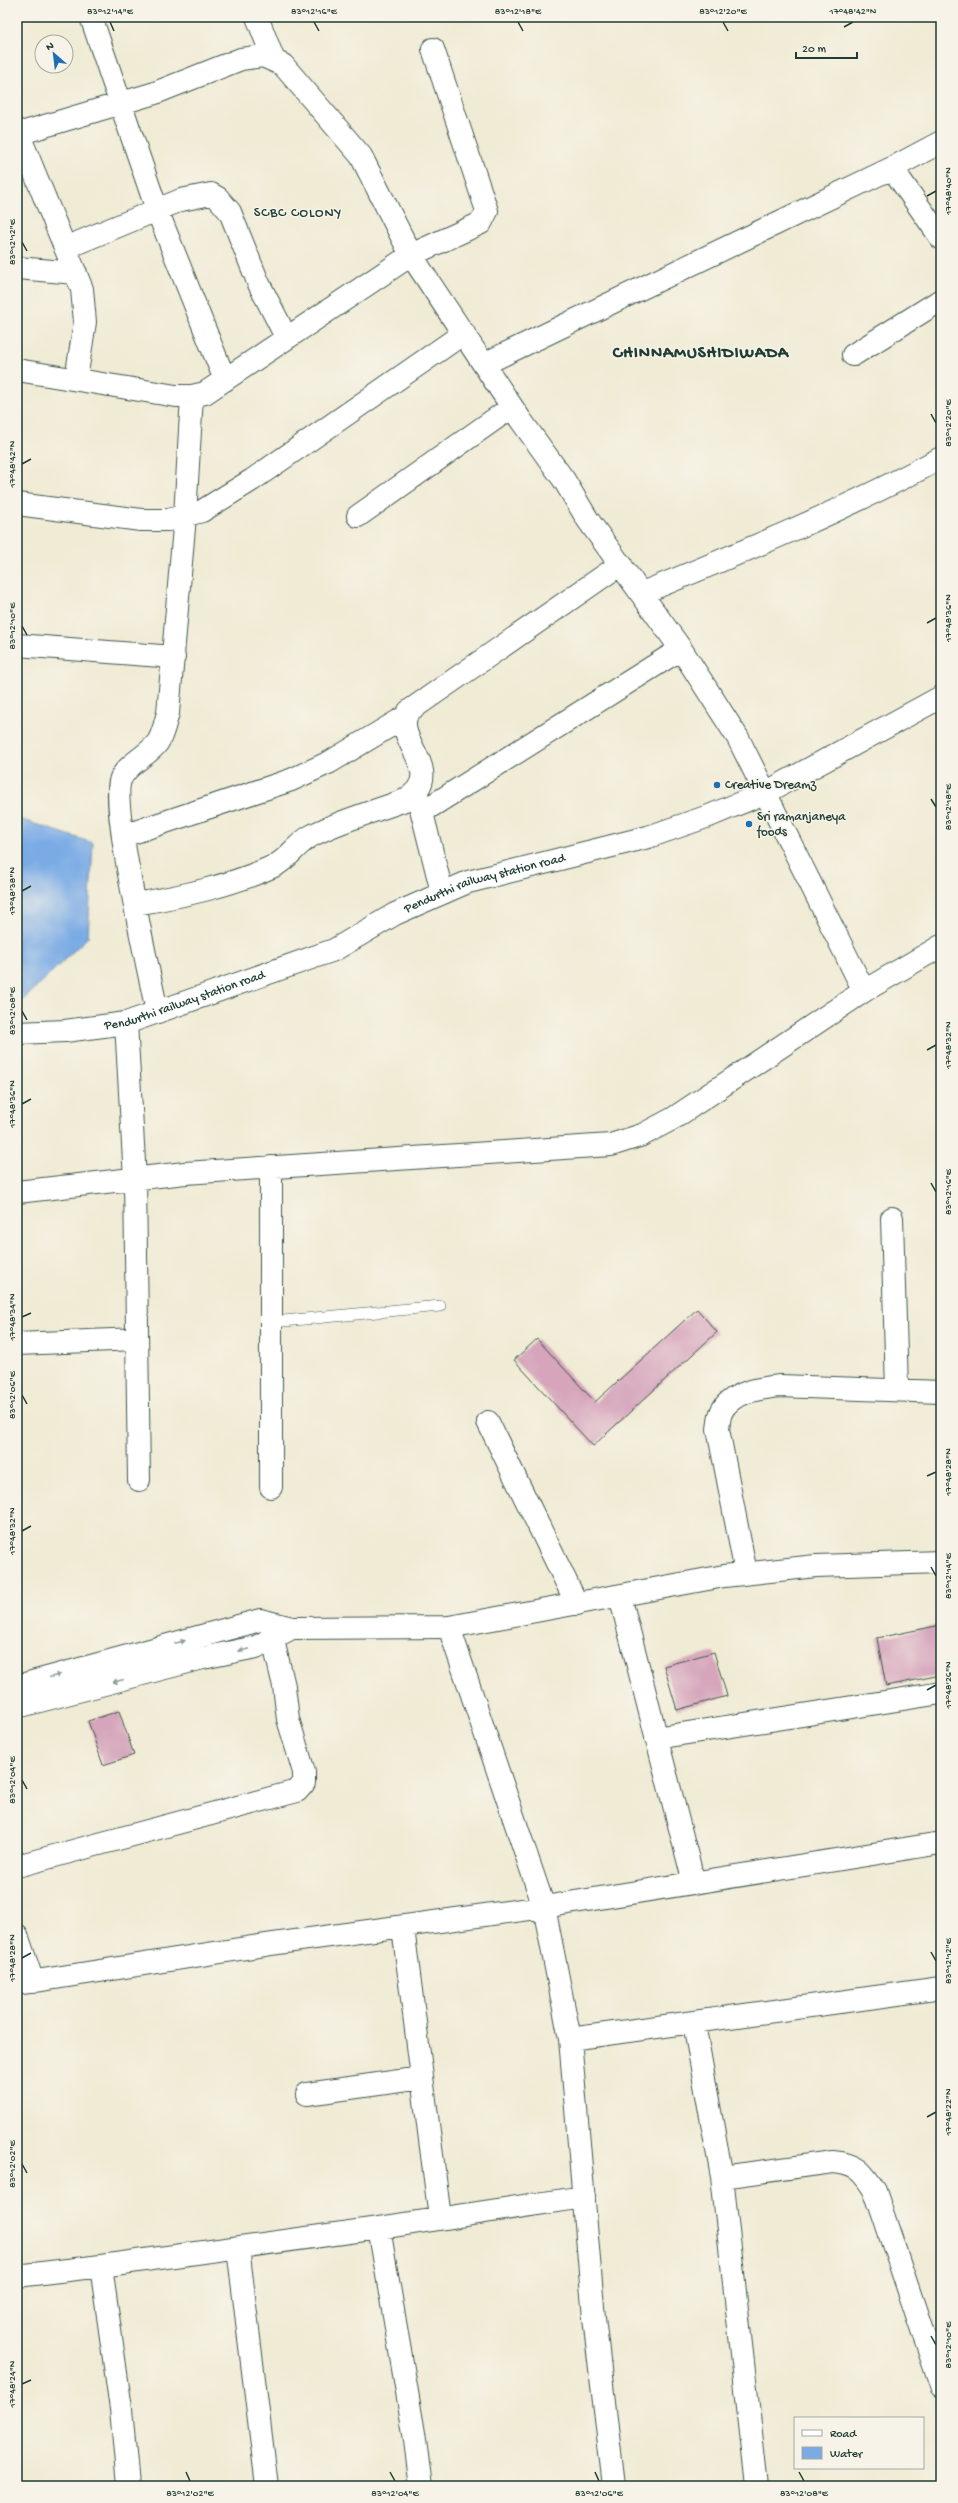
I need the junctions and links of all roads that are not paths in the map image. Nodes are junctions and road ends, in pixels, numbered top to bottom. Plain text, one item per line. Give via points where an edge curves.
1 (91, 17) edge
2 (257, 17) edge
3 (433, 49) dead end
4 (273, 58) junction
5 (119, 104) junction
6 (18, 132) edge
7 (941, 142) edge
8 (24, 167) edge
9 (892, 168) junction
10 (157, 210) junction
11 (941, 238) edge
12 (65, 248) junction
13 (411, 255) junction
14 (17, 268) edge
15 (76, 274) junction
16 (941, 300) edge
17 (464, 333) junction
18 (286, 336) junction
19 (854, 355) dead end
20 (484, 364) junction
21 (17, 370) edge
22 (76, 379) junction
23 (225, 380) junction
24 (192, 396) junction
25 (512, 407) junction
26 (941, 458) edge
27 (17, 504) edge
28 (185, 516) junction
29 (358, 516) dead end
30 (621, 564) junction
31 (642, 593) junction
32 (17, 645) edge
33 (681, 649) junction
34 (174, 657) junction
35 (941, 698) edge
36 (405, 717) junction
37 (767, 792) junction
38 (420, 802) junction
39 (123, 836) junction
40 (442, 892) junction
41 (136, 904) junction
42 (941, 946) edge
43 (864, 991) junction
44 (157, 1012) junction
45 (126, 1023) junction
46 (17, 1033) edge
47 (271, 1167) junction
48 (135, 1179) junction
49 (17, 1192) edge
50 (892, 1218) dead end
51 (440, 1306) dead end
52 (272, 1322) junction
53 (136, 1339) junction
54 (17, 1344) edge
55 (897, 1390) junction
56 (941, 1392) edge
57 (488, 1422) dead end
58 (139, 1480) dead end
59 (271, 1487) dead end
60 (941, 1562) edge
61 (746, 1574) junction
62 (620, 1596) junction
63 (577, 1604) junction
64 (449, 1627) junction
65 (292, 1628) junction
66 (273, 1640) junction
67 (17, 1686) edge
68 (941, 1693) edge
69 (17, 1707) edge
70 (656, 1738) junction
71 (941, 1843) edge
72 (17, 1866) edge
73 (694, 1883) junction
74 (544, 1907) junction
75 (403, 1928) junction
76 (17, 1935) edge
77 (25, 1983) edge
78 (941, 1988) edge
79 (694, 2024) junction
80 (570, 2039) junction
81 (421, 2078) junction
82 (307, 2094) dead end
83 (722, 2178) junction
84 (584, 2197) junction
85 (440, 2218) junction
86 (379, 2228) junction
87 (238, 2248) junction
88 (101, 2266) junction
89 (17, 2276) edge
90 (941, 2386) edge
91 (128, 2486) edge
92 (267, 2486) edge
93 (421, 2486) edge
94 (614, 2486) edge
95 (757, 2486) edge

1 - 5 street
2 - 4 street
3 - 13 street via 486,215 481,223
4 - 5 street via 264,56 241,59 182,83
4 - 13 street via 283,65 361,156
5 - 6 street
5 - 10 street
6 - 8 street
7 - 9 street
8 - 12 street
9 - 11 street
9 - 20 street
10 - 12 street
10 - 18 street via 200,195 211,194 224,204 230,212 258,282
10 - 23 street
12 - 15 street
13 - 17 street
13 - 18 street
14 - 15 street
15 - 22 street via 82,289 85,322
16 - 19 street
17 - 20 street
17 - 28 street via 252,480 208,507
18 - 23 street
20 - 25 street
21 - 22 street
22 - 24 street via 176,396
23 - 24 street via 214,388
24 - 28 street
25 - 29 street
25 - 30 street via 564,480 588,520
26 - 31 street via 905,478 754,548
27 - 28 street via 141,520 168,520
28 - 34 street
30 - 31 street
30 - 36 street via 416,705
31 - 33 street
32 - 34 street
33 - 37 street via 734,731
33 - 38 street
34 - 39 street via 164,730 158,742 127,770 119,783 117,800
35 - 37 street, Pendurthi railway station road
36 - 38 street via 405,727 422,774
36 - 39 street via 330,762 291,780
37 - 40 street, Pendurthi railway station road via 648,837 499,873
37 - 43 street
38 - 40 street
38 - 41 street via 405,800 312,835 280,863 244,878 203,891
39 - 41 street
40 - 44 street, Pendurthi railway station road via 395,914 334,950
41 - 44 street
42 - 43 street
43 - 47 street via 674,1118 642,1135 611,1145
44 - 45 street, Pendurthi railway station road
45 - 46 street, Pendurthi railway station road via 65,1031
45 - 48 street
47 - 48 street
47 - 52 street
48 - 49 street
48 - 53 street
50 - 55 street
51 - 52 lane
52 - 59 street
53 - 54 street
53 - 58 street
55 - 56 street
55 - 61 street via 780,1386 761,1388 742,1395 721,1412 718,1429
57 - 63 street
60 - 61 street via 816,1566
61 - 62 street
62 - 63 street
62 - 70 street
63 - 64 street
64 - 65 street
64 - 74 street
65 - 66 street
67 -> 65 street via 260,1620
66 -> 69 street via 256,1647 203,1658
66 - 72 street via 284,1686 288,1719 304,1772 304,1782 297,1791
68 - 70 street
70 - 73 street
71 - 73 street
73 - 74 street
74 - 75 street
74 - 80 street
75 - 77 street via 272,1944
75 - 81 street
76 - 77 street
78 - 79 street
79 - 80 street
79 - 83 street
80 - 84 street
81 - 82 street
81 - 85 street
83 - 90 street via 833,2162 848,2164 863,2172 875,2191
83 - 95 street
84 - 85 street
84 - 94 street via 594,2318
85 - 86 street
86 - 87 street
86 - 93 street
87 - 88 street
87 - 92 street
88 - 89 street
88 - 91 street via 121,2409

